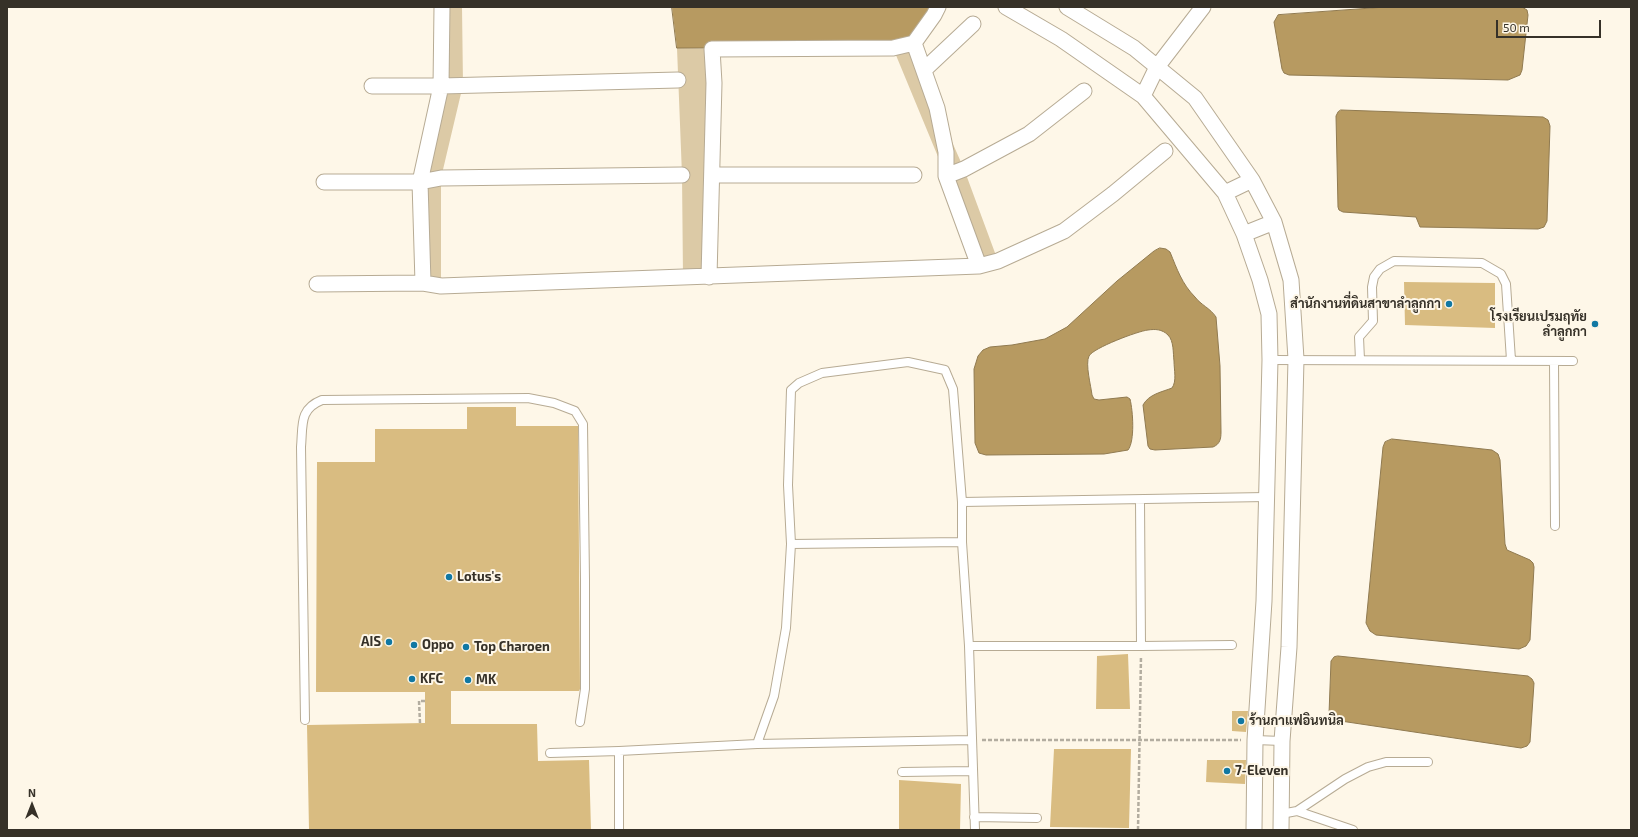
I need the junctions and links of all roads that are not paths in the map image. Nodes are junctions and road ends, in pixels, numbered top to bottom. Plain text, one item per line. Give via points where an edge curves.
1 (442, 7) edge
2 (1006, 7) edge
3 (1067, 7) edge
4 (1198, 8) edge
5 (938, 10) edge
6 (974, 24) dead end
7 (914, 43) junction
8 (1157, 67) junction
9 (924, 70) junction
10 (678, 80) dead end
11 (372, 86) dead end
12 (441, 86) junction
13 (1084, 91) dead end
14 (1143, 96) junction
15 (1165, 151) dead end
16 (682, 174) dead end
17 (712, 175) junction
18 (914, 175) dead end
19 (946, 176) junction
20 (1252, 180) junction
21 (324, 182) dead end
22 (420, 182) junction
23 (1225, 193) junction
24 (1274, 222) junction
25 (1244, 234) junction
26 (979, 266) junction
27 (709, 277) junction
28 (423, 283) junction
29 (317, 284) dead end
30 (1296, 359) junction
31 (1270, 360) junction
32 (1360, 360) junction
33 (1511, 360) junction
34 (1554, 361) junction
35 (1573, 361) dead end
36 (1266, 497) junction
37 (1140, 500) junction
38 (962, 502) junction
39 (1555, 526) dead end
40 (962, 542) junction
41 (792, 544) junction
42 (1232, 645) dead end
43 (969, 646) junction
44 (1141, 646) junction
45 (305, 720) dead end
46 (580, 722) dead end
47 (971, 740) junction
48 (1255, 740) junction
49 (1282, 741) junction
50 (757, 744) junction
51 (619, 751) junction
52 (550, 753) dead end
53 (1428, 762) dead end
54 (972, 770) junction
55 (902, 772) dead end
56 (1297, 811) junction
57 (1281, 814) junction
58 (974, 817) junction
59 (1037, 818) dead end
60 (619, 830) edge
61 (975, 830) edge
62 (1254, 830) edge
63 (1281, 830) edge
64 (1353, 830) edge

1 - 12 street
2 - 14 street via 1061,39
3 - 8 street via 1134,48
4 - 8 street
5 - 7 street
6 - 9 street
7 - 9 street
7 - 17 street via 893,48 712,49
8 - 14 street
8 - 20 street via 1195,98
9 - 19 street via 937,108 946,152
10 - 12 street
11 - 12 street
12 - 22 street
13 - 19 street via 1029,134
14 - 23 street
15 - 26 street via 1064,231 998,261
16 - 22 street via 441,178
17 - 18 street
17 - 27 street
19 - 26 street
20 - 23 street
20 - 24 street
21 - 22 street
22 - 28 street
23 - 25 street
24 - 25 street
24 - 30 street via 1291,280
25 - 31 street via 1269,314
26 - 27 street
27 - 28 street via 441,286
28 - 29 street
30 - 31 lane
30 - 32 lane
30 - 49 street via 1289,647
31 - 36 street
32 - 33 lane
32 - 33 lane via 1359,337 1373,321 1374,277 1380,269 1394,261 1482,263 1501,274 1506,284
33 - 34 lane
34 - 35 lane
34 - 39 lane
36 - 37 lane
36 - 48 street via 1264,601
37 - 38 lane
37 - 44 lane
38 - 40 lane
38 - 41 lane via 953,388 945,370 908,362 822,373 799,383 792,390 788,485
40 - 41 lane
40 - 43 lane
41 - 50 lane via 784,636 774,696
42 - 44 lane
43 - 44 lane
43 - 47 lane
45 - 46 lane via 301,447 305,413 312,404 322,400 528,398 554,403 575,411 583,424 585,681
47 - 50 lane
47 - 54 lane
48 - 49 lane
48 - 62 street
49 - 57 street
50 - 51 lane
51 - 52 lane
51 - 60 lane
53 - 56 lane via 1386,762 1368,767
54 - 55 lane
54 - 58 lane
56 - 57 lane
56 - 64 lane
57 - 63 street
58 - 59 lane
58 - 61 lane

